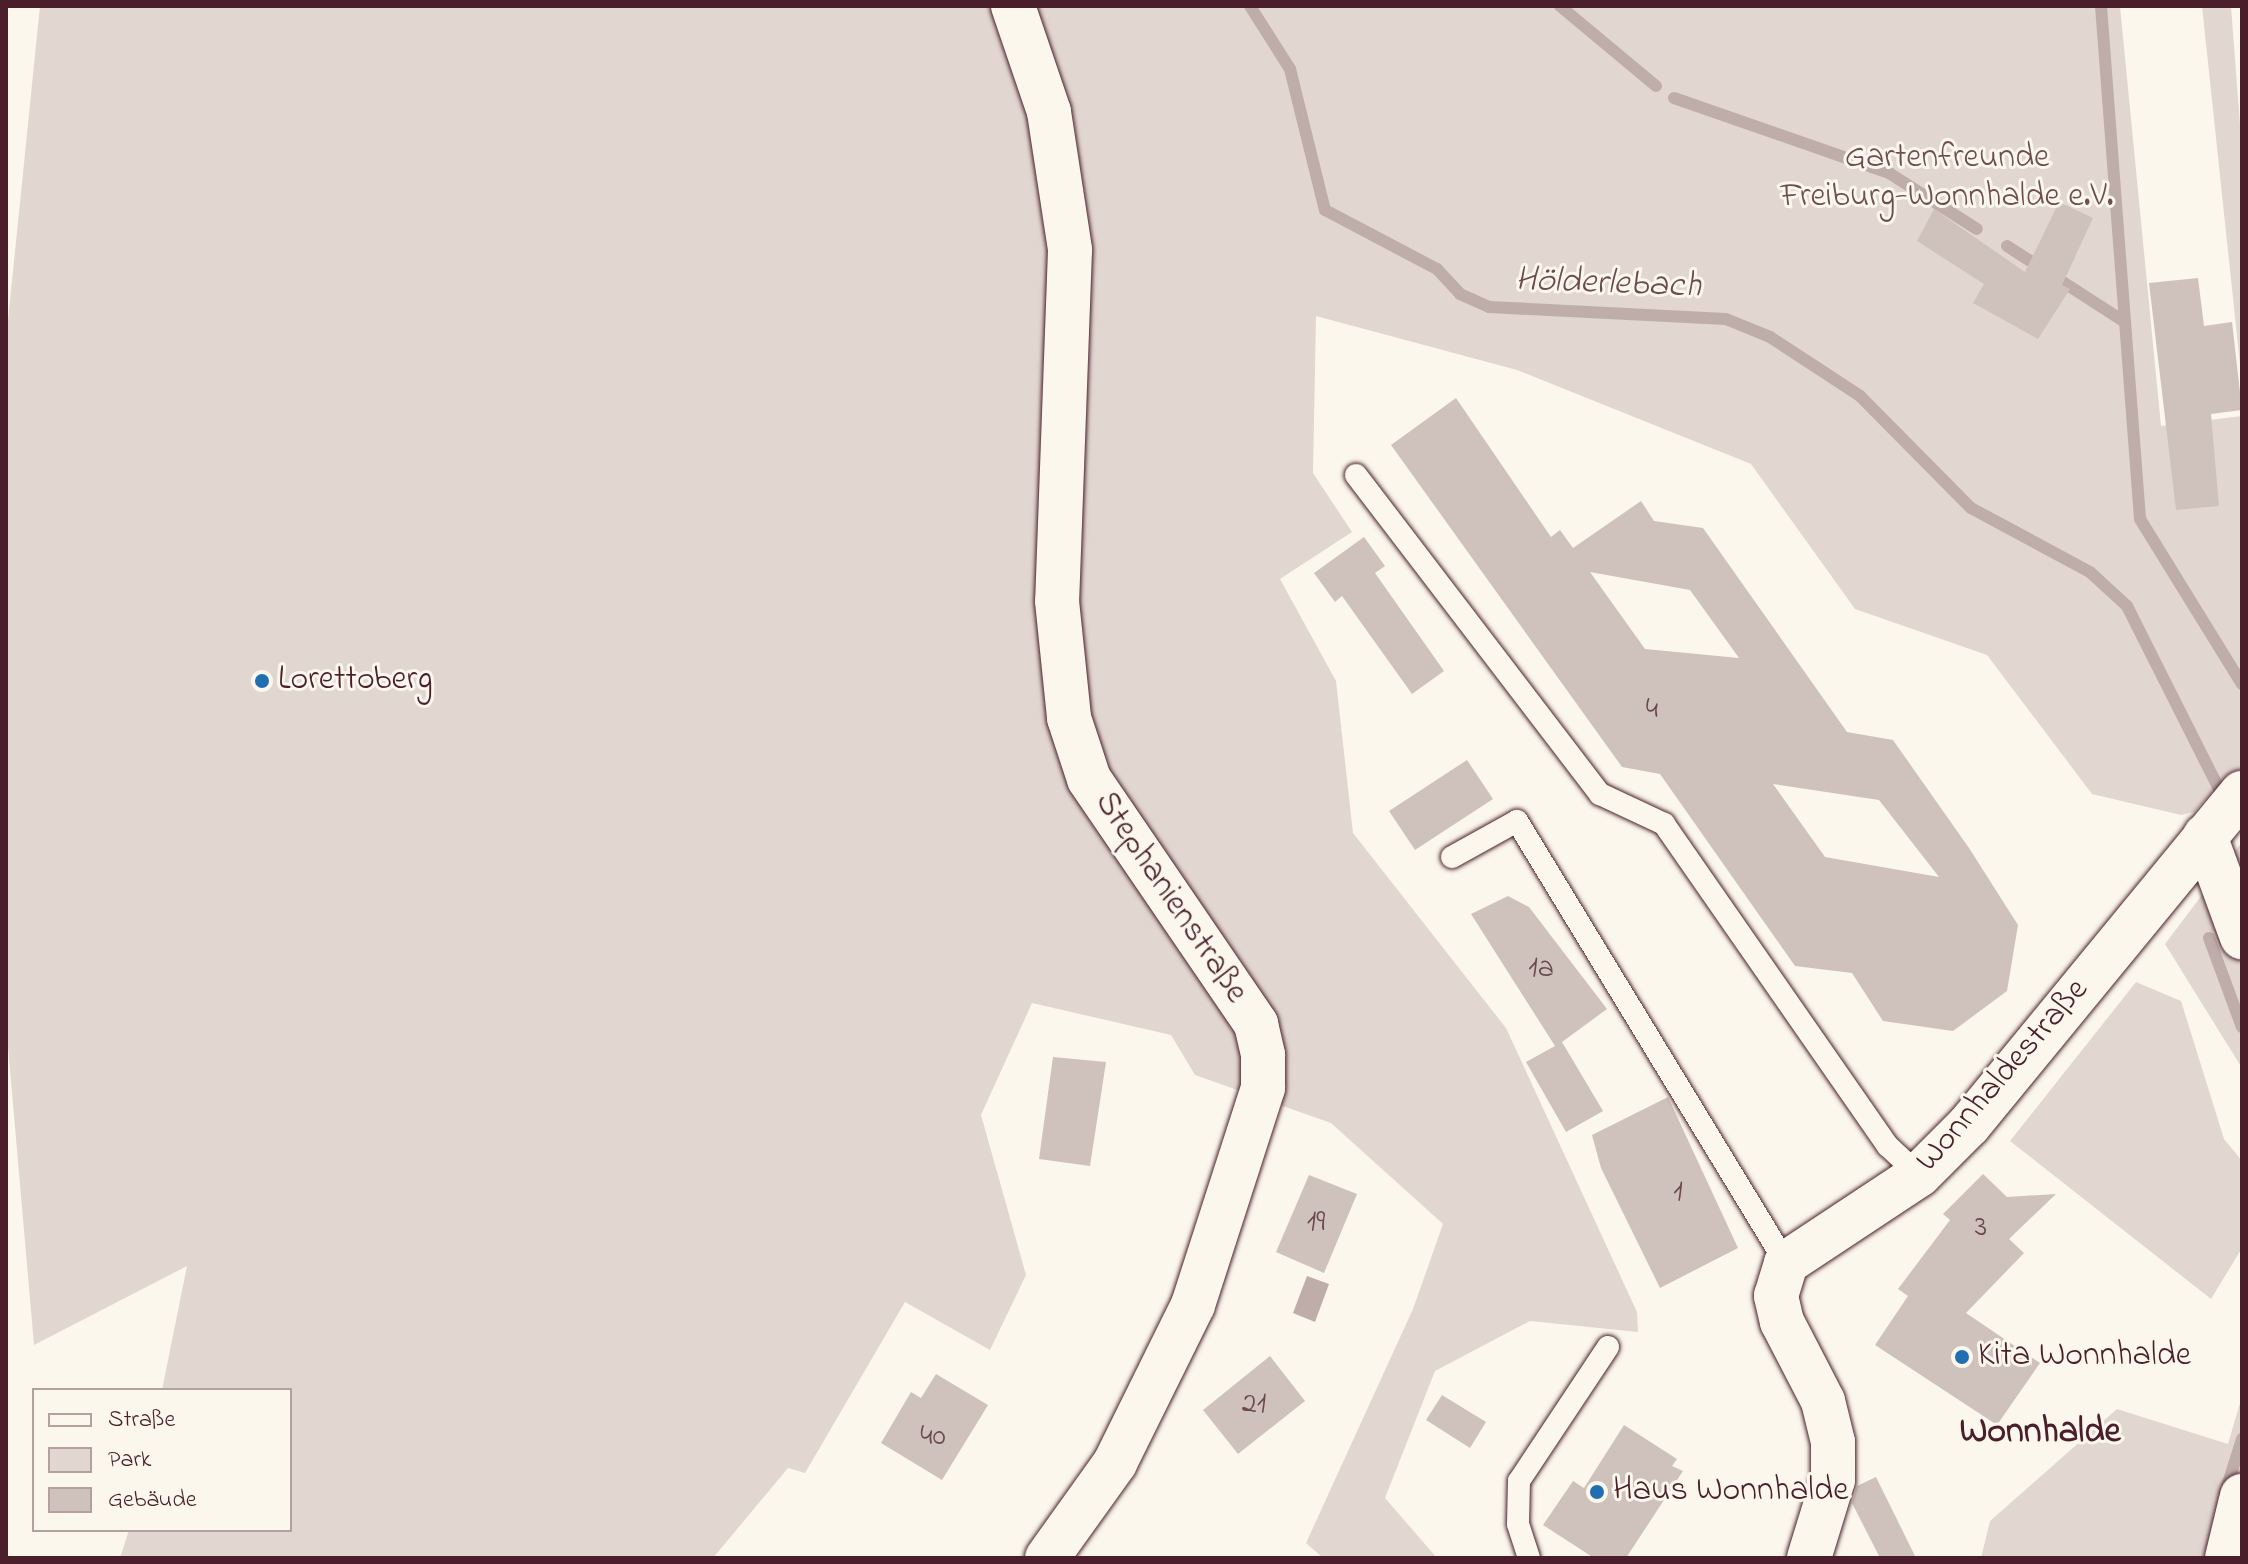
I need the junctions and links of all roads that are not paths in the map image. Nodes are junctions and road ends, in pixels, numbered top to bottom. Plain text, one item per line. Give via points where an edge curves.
1 (1013, 6) edge
2 (1356, 475) dead end
3 (2242, 793) edge
4 (2207, 831) junction
5 (1452, 857) dead end
6 (2242, 937) edge
7 (1919, 1175) junction
8 (1786, 1263) junction
9 (1608, 1347) dead end
10 (2242, 1496) edge
11 (1047, 1558) edge
12 (1529, 1558) edge
13 (1809, 1558) edge
14 (2227, 1558) edge

1 - 11 street, Stephanienstraße via 1049,112 1070,250 1057,601 1069,718 1089,779 1247,1011 1263,1055 1263,1088 1193,1305 1115,1463
2 - 7 lane via 1600,794 1664,824 1888,1146
3 - 4 street, Wonnhaldestraße
4 - 6 street
4 - 7 street, Wonnhaldestraße via 1969,1125
5 - 8 lane via 1517,821
7 - 8 street, Wonnhaldestraße
8 - 13 street via 1776,1296 1782,1322 1823,1401 1833,1442 1833,1480
9 - 12 lane via 1519,1481 1518,1524
10 - 14 street

